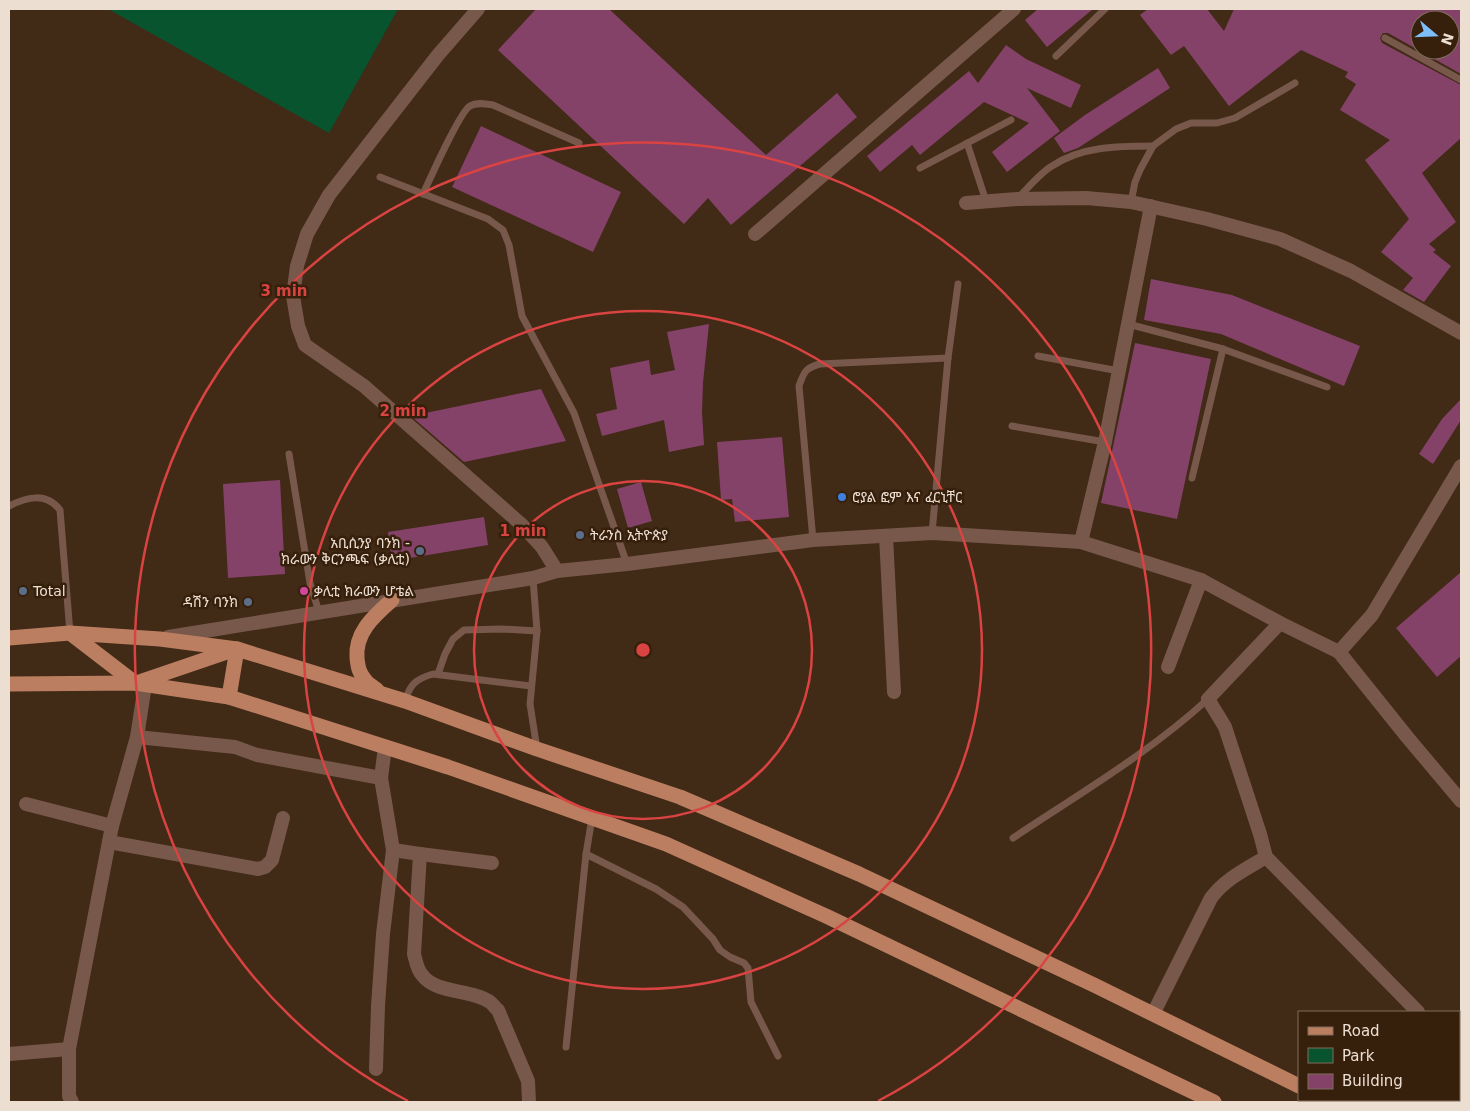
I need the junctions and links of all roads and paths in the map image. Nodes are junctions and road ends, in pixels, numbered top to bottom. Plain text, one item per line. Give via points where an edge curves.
1 (478, 9) edge
2 (1014, 9) edge
3 (1105, 9) edge
4 (1385, 38) dead end
5 (1056, 56) dead end
6 (1461, 80) edge
7 (1295, 83) dead end
8 (1011, 120) dead end
9 (578, 143) dead end
10 (967, 143) junction
11 (1153, 146) junction
12 (920, 168) dead end
13 (380, 177) dead end
14 (423, 194) junction
15 (1017, 199) junction
16 (986, 201) junction
17 (1131, 202) junction
18 (966, 203) dead end
19 (1151, 206) junction
20 (755, 234) dead end
21 (958, 284) dead end
22 (1128, 324) junction
23 (1461, 333) edge
24 (1223, 349) junction
25 (1038, 356) dead end
26 (948, 358) junction
27 (1119, 371) junction
28 (1328, 387) dead end
29 (1012, 426) dead end
30 (1105, 442) junction
31 (289, 454) dead end
32 (1461, 466) edge
33 (1192, 478) dead end
34 (9, 506) edge
35 (932, 533) junction
36 (886, 536) junction
37 (812, 540) junction
38 (1081, 542) junction
39 (626, 564) junction
40 (557, 571) junction
41 (533, 578) junction
42 (1201, 580) junction
43 (392, 600) junction
44 (320, 612) junction
45 (1280, 623) junction
46 (537, 631) junction
47 (70, 633) junction
48 (9, 638) edge
49 (160, 639) junction
50 (237, 648) junction
51 (1339, 652) junction
52 (1168, 666) dead end
53 (438, 674) junction
54 (9, 684) edge
55 (140, 684) junction
56 (532, 686) junction
57 (894, 692) dead end
58 (382, 694) junction
59 (229, 697) junction
60 (1208, 699) junction
61 (405, 701) junction
62 (137, 737) junction
63 (385, 747) junction
64 (537, 749) junction
65 (381, 778) junction
66 (1461, 801) edge
67 (26, 804) dead end
68 (283, 818) dead end
69 (592, 818) junction
70 (112, 826) junction
71 (1013, 838) dead end
72 (109, 842) junction
73 (392, 850) junction
74 (420, 854) junction
75 (586, 854) junction
76 (1266, 858) junction
77 (492, 863) dead end
78 (1417, 1011) edge
79 (1154, 1014) junction
80 (566, 1047) dead end
81 (69, 1049) junction
82 (9, 1054) edge
83 (778, 1056) dead end
84 (376, 1069) dead end
85 (1298, 1086) edge
86 (72, 1102) edge
87 (529, 1102) edge
88 (1214, 1102) edge

1 - 40 street via 329,195 307,234 297,266 294,296 298,326 305,345 364,386 522,525 542,547
2 - 20 street
3 - 5 lane
4 - 6 lane
7 - 11 lane via 1235,118 1217,123 1192,123
8 - 10 lane
9 - 14 lane via 493,105 480,103 468,106
10 - 12 lane
10 - 16 lane
11 - 15 lane via 1113,146 1067,158 1050,166
11 - 17 lane via 1137,176
13 - 14 lane
14 - 39 lane via 488,219 502,230 509,245 522,316 574,413
15 - 16 street
15 - 17 street via 1086,198
16 - 18 street
17 - 19 street
19 - 22 street
19 - 23 street via 1280,239 1351,271
21 - 26 lane
22 - 24 lane
22 - 27 street
24 - 28 lane
24 - 33 lane
25 - 27 lane
26 - 35 lane
26 - 37 lane via 820,364 808,368 799,386
27 - 30 street
29 - 30 lane
30 - 38 street
31 - 44 lane via 310,583
32 - 51 street via 1372,615
34 - 47 lane via 31,498 46,499 54,502 60,510
35 - 36 street
35 - 38 street
36 - 37 street
36 - 57 street
37 - 39 street
38 - 42 street
39 - 40 street
40 - 41 street
41 - 43 street
41 - 46 lane
42 - 45 street
42 - 52 street
43 - 44 street
43 - 58 main road via 368,623 357,650 358,670 364,680
44 - 49 street
45 - 51 street
45 - 60 street
46 - 53 lane via 464,630 453,639
46 - 56 lane
47 - 48 main road
47 - 49 main road
47 - 55 main road
49 - 50 main road
50 - 55 main road
50 - 58 main road
50 - 59 main road
51 - 66 street
53 - 56 lane
53 - 61 lane via 418,678
54 - 55 main road
55 - 59 main road
55 - 62 street
56 - 64 lane via 530,704
58 - 61 main road
59 - 63 main road
60 - 71 lane via 1159,740
60 - 76 street via 1225,728
61 - 64 main road
62 - 65 street via 235,747 257,755
62 - 70 street
63 - 65 street
63 - 69 main road
64 - 79 main road via 680,797 859,874
65 - 73 street
67 - 70 street
68 - 72 street via 272,860 258,869
69 - 75 lane
69 - 88 main road via 666,844 826,916
70 - 72 street
72 - 81 street
73 - 74 street
73 - 84 street via 383,934
74 - 77 street
74 - 87 street via 414,954 417,967 423,977 434,984 480,997 498,1010 528,1081
75 - 80 lane
75 - 83 lane via 676,902 720,950 744,963 748,968 751,1002
76 - 78 street
76 - 79 street via 1228,880 1211,898
79 - 85 main road
81 - 82 street
81 - 86 street via 69,1096

